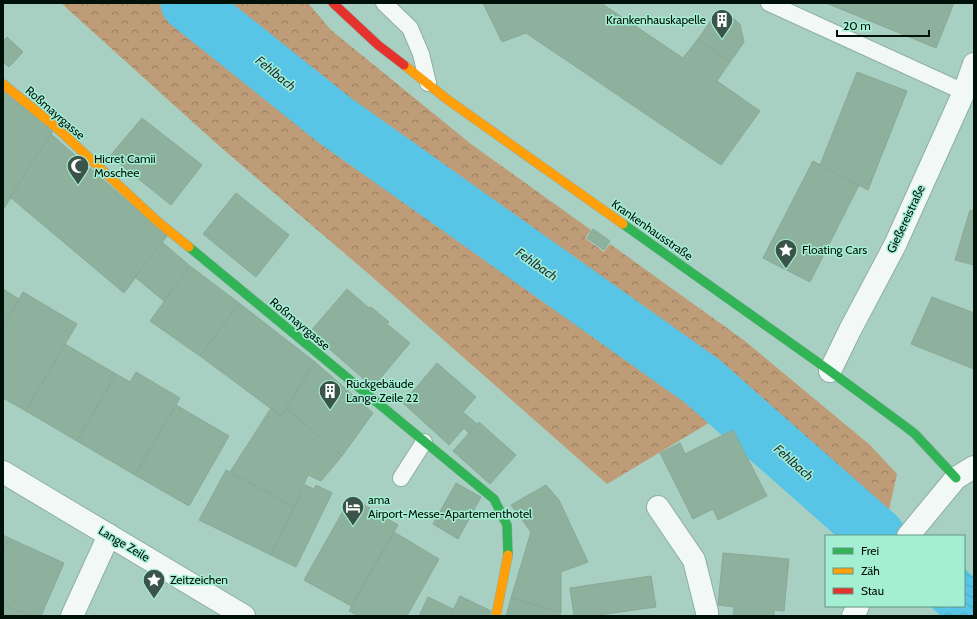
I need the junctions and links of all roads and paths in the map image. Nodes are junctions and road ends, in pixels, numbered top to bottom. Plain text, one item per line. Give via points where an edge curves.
1 (333, 3) edge
2 (384, 3) edge
3 (769, 3) edge
4 (974, 64) edge
5 (428, 83) junction
6 (3, 84) edge
7 (964, 92) junction
8 (830, 371) junction
9 (424, 442) junction
10 (974, 466) edge
11 (3, 472) edge
12 (401, 478) dead end
13 (956, 478) junction
14 (658, 507) dead end
15 (913, 529) edge
16 (109, 535) junction
17 (858, 607) edge
18 (72, 616) edge
19 (244, 616) edge
20 (496, 616) edge
21 (707, 616) edge
22 (853, 616) edge

1 - 5 street, Krankenhausstraße via 378,45
2 - 5 lane via 410,28 421,54
3 - 7 lane
4 - 7 street, Gießereistraße
5 - 8 street, Krankenhausstraße via 448,100
6 - 9 street, Roßmayrgasse via 57,128 157,221
7 - 8 street, Gießereistraße via 895,245
8 - 13 street, Krankenhausstraße via 914,434
9 - 12 lane
9 - 20 street, Roßmayrgasse via 494,499 507,525 509,552
10 - 13 street
11 - 16 street, Lange Zeile
13 - 15 street
14 - 21 street via 694,560
16 - 18 street
16 - 19 street, Lange Zeile
17 - 22 street

